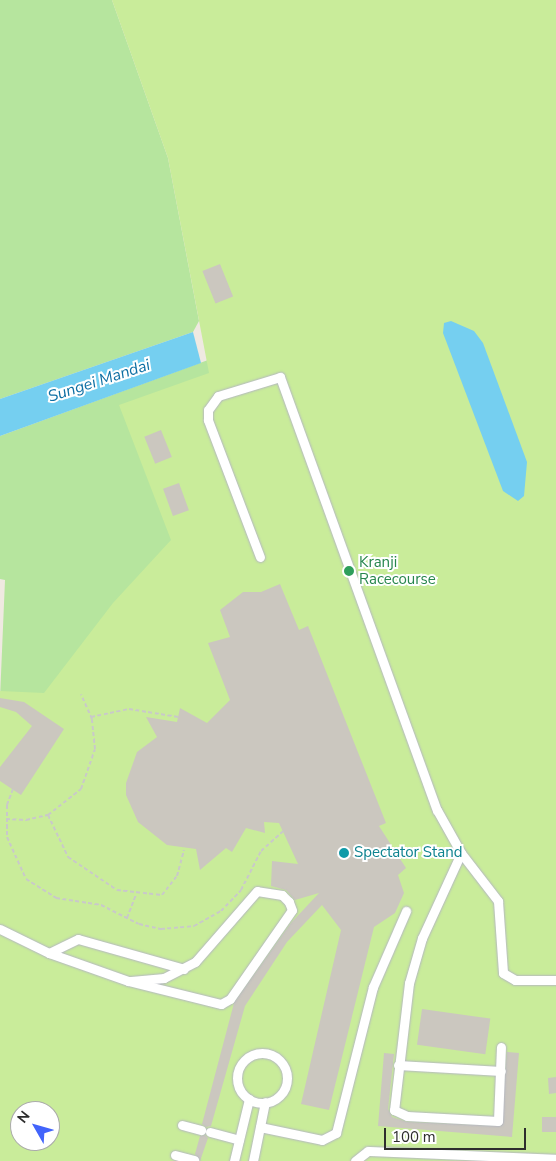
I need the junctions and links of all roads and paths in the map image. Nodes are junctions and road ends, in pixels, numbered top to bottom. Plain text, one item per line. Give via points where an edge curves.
1 (260, 557) dead end
2 (81, 694) dead end
3 (91, 717) junction
4 (178, 717) dead end
5 (13, 789) dead end
6 (48, 815) junction
7 (6, 819) junction
8 (283, 832) dead end
9 (184, 850) dead end
10 (462, 853) junction
11 (136, 894) junction
12 (406, 911) dead end
13 (127, 918) junction
14 (0, 929) edge
15 (49, 953) junction
16 (184, 970) junction
17 (556, 980) edge
18 (128, 981) junction
19 (501, 1047) dead end
20 (398, 1065) junction
21 (500, 1070) junction
22 (249, 1099) junction
23 (265, 1102) junction
24 (182, 1125) dead end
25 (260, 1126) junction
26 (239, 1140) junction
27 (175, 1155) dead end
28 (435, 1158) edge
29 (556, 1159) edge
30 (194, 1160) dead end
31 (234, 1161) edge
32 (253, 1161) edge
33 (355, 1161) edge

1 - 10 street via 208,420 208,410 218,396 280,377 431,796
2 - 3 path
3 - 4 path via 129,709
3 - 6 path via 95,749 88,777 73,798
5 - 7 path
6 - 7 path via 26,820
6 - 11 path via 56,840 82,871 104,885
7 - 13 path via 9,850 34,885 56,898 101,905
8 - 13 path via 261,851 241,890 211,918 194,926 161,929
9 - 11 path via 168,891
10 - 17 street via 498,901 503,973 515,980
10 - 20 street via 451,884 422,938 408,983
11 - 13 path
12 - 25 street via 373,987 336,1133 322,1140
14 - 15 street
15 - 16 street via 78,939
15 - 18 street
16 - 18 street via 164,978
16 - 18 street via 204,953 252,894 269,890 290,902 292,910 227,1002 214,1005
19 - 21 street
20 - 21 street
20 - 21 street via 397,1113 494,1123 500,1114
22 - 23 street
22 - 23 street via 240,1089 236,1076 245,1057 251,1053 283,1060 288,1072 286,1086 278,1097
22 - 26 street
23 - 25 street
24 - 26 street
25 - 32 street
26 - 31 street
27 - 30 street
28 - 29 street
28 - 33 street via 368,1150

